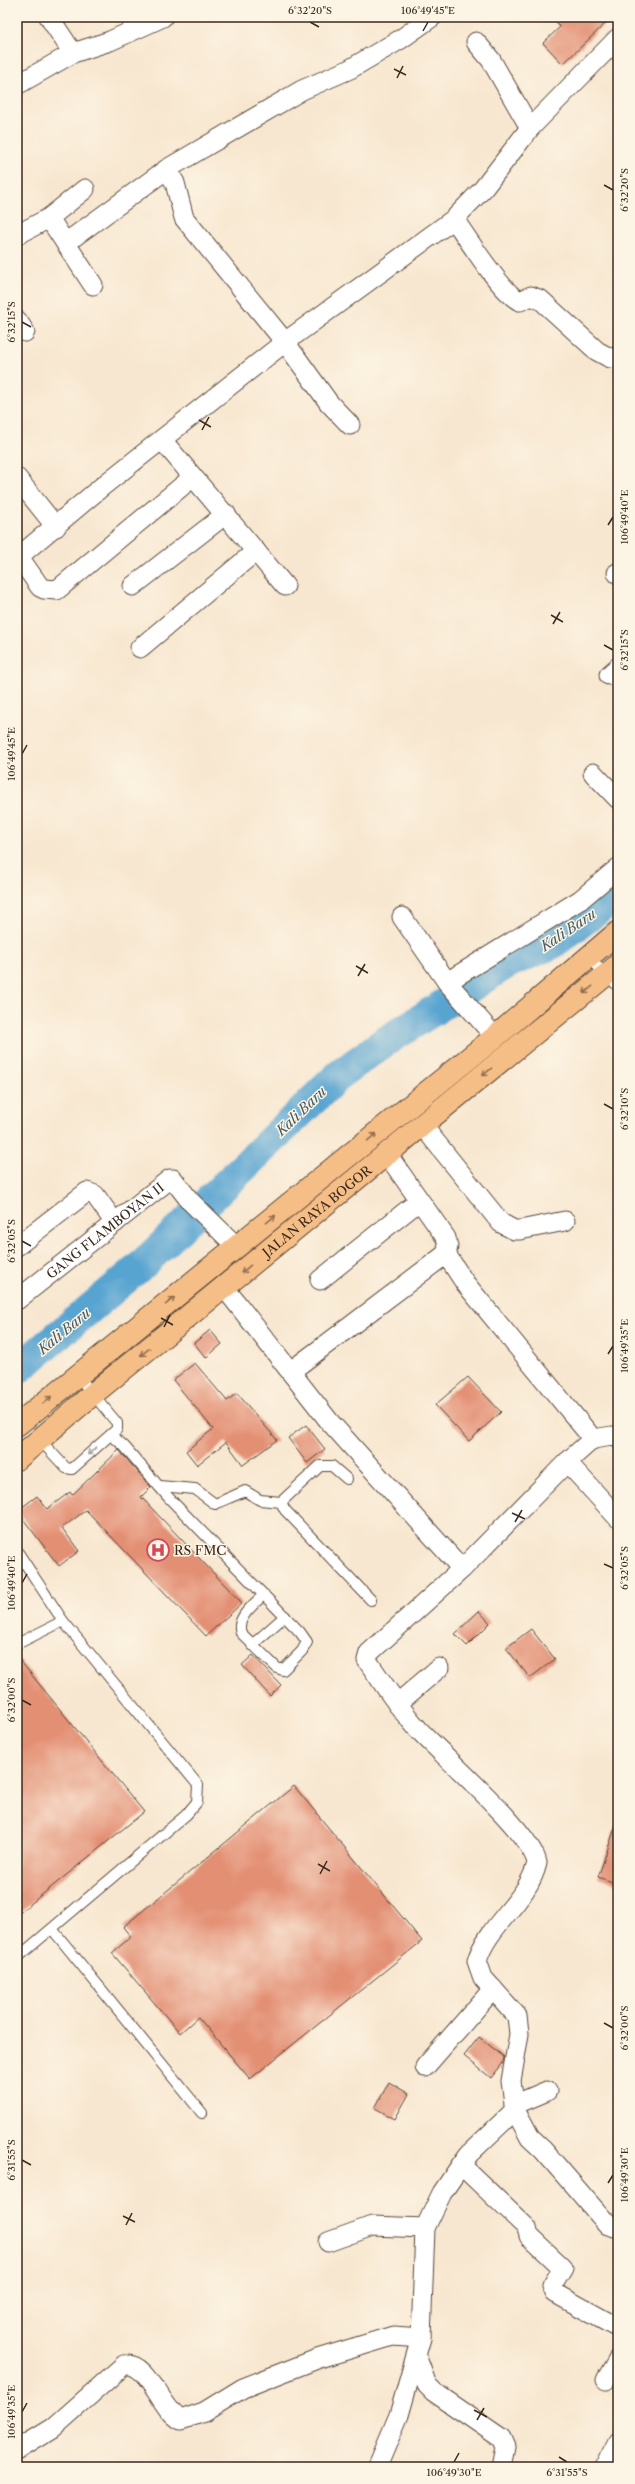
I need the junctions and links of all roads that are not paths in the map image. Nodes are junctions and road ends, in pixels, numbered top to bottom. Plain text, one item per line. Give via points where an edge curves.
1 (49, 17) edge
2 (164, 17) edge
3 (432, 17) edge
4 (618, 38) edge
5 (476, 42) dead end
6 (73, 53) junction
7 (17, 85) edge
8 (530, 128) junction
9 (167, 169) junction
10 (85, 189) dead end
11 (49, 218) junction
12 (454, 218) junction
13 (17, 235) edge
14 (71, 239) dead end
15 (93, 285) dead end
16 (286, 342) junction
17 (610, 358) dead end
18 (350, 425) dead end
19 (162, 440) junction
20 (193, 477) junction
21 (17, 478) edge
22 (226, 514) junction
23 (56, 527) junction
24 (256, 551) junction
25 (18, 557) edge
26 (133, 586) dead end
27 (285, 586) dead end
28 (140, 648) dead end
29 (593, 772) dead end
30 (618, 799) edge
31 (618, 868) edge
32 (402, 917) dead end
33 (618, 932) edge
34 (588, 957) junction
35 (614, 975) edge
36 (450, 986) junction
37 (489, 1031) junction
38 (422, 1125) junction
39 (387, 1154) junction
40 (419, 1201) junction
41 (565, 1221) dead end
42 (115, 1223) junction
43 (230, 1240) junction
44 (17, 1246) edge
45 (446, 1254) junction
46 (320, 1280) dead end
47 (224, 1287) junction
48 (20, 1292) edge
49 (291, 1371) junction
50 (77, 1375) junction
51 (93, 1394) junction
52 (17, 1425) edge
53 (111, 1434) junction
54 (618, 1438) edge
55 (593, 1439) junction
56 (40, 1440) junction
57 (17, 1459) edge
58 (567, 1462) junction
59 (347, 1479) dead end
60 (159, 1486) junction
61 (281, 1502) junction
62 (618, 1518) edge
63 (17, 1551) edge
64 (462, 1569) junction
65 (264, 1595) junction
66 (371, 1600) dead end
67 (285, 1616) junction
68 (63, 1621) junction
69 (17, 1644) edge
70 (252, 1644) junction
71 (439, 1668) dead end
72 (397, 1704) junction
73 (53, 1930) junction
74 (17, 1958) edge
75 (493, 1989) junction
76 (425, 2067) dead end
77 (547, 2091) dead end
78 (515, 2108) junction
79 (202, 2113) dead end
80 (461, 2165) junction
81 (425, 2228) junction
82 (618, 2228) edge
83 (328, 2242) dead end
84 (618, 2328) edge
85 (421, 2338) junction
86 (417, 2358) junction
87 (618, 2359) edge
88 (606, 2380) dead end
89 (617, 2445) edge
90 (17, 2450) edge
91 (377, 2467) edge
92 (501, 2467) edge
93 (605, 2467) edge

1 - 6 street
2 - 6 street via 110,41
3 - 9 street via 401,39 350,68 302,90
4 - 8 street
5 - 8 street via 491,60
6 - 7 street
8 - 12 street via 483,189
9 - 14 street
9 - 16 street via 175,183 184,218
10 - 11 street
11 - 13 street
11 - 15 street
12 - 16 street
12 - 17 street via 502,286 516,299 520,301 536,296 597,351
16 - 18 street via 329,403
16 - 19 street
19 - 20 street
19 - 23 street
20 - 22 street
20 - 25 street via 57,590 40,587
21 - 23 street
22 - 24 street
22 - 26 street
23 - 25 street
24 - 27 street
24 - 28 street
29 - 30 street
31 - 36 street via 580,900
32 - 36 street
33 - 34 highway, JALAN RAYA BOGOR
34 - 35 lane
34 - 37 highway, JALAN RAYA BOGOR
35 -> 38 highway, JALAN RAYA BOGOR
36 - 37 street
43 -> 37 highway, JALAN RAYA BOGOR
38 - 39 highway, JALAN RAYA BOGOR
38 - 41 street via 501,1223 514,1230 520,1230
39 - 40 street
39 -> 47 highway, JALAN RAYA BOGOR
40 - 45 street via 446,1238
40 - 46 street
42 - 43 street, GANG FLAMBOYAN II via 173,1179 190,1201
42 - 44 street via 95,1195 87,1192
42 - 48 street, GANG FLAMBOYAN II
50 -> 43 highway, JALAN RAYA BOGOR
45 - 49 street
45 - 55 street via 465,1283
47 - 49 street
47 -> 51 highway, JALAN RAYA BOGOR
49 - 64 street via 329,1421
50 - 51 lane
52 -> 50 highway, JALAN RAYA BOGOR
51 - 53 lane via 117,1423 117,1429
51 - 56 highway, JALAN RAYA BOGOR
53 -> 56 lane via 72,1470 66,1468
53 - 60 lane
54 - 55 street via 612,1436
55 - 58 street
56 - 57 highway, JALAN RAYA BOGOR
58 - 62 street
58 - 64 street
59 - 61 lane via 332,1466 320,1466
60 - 61 lane via 195,1489 215,1504 245,1491 260,1500
60 - 65 lane
61 - 66 lane via 285,1510
63 - 68 lane
64 - 72 street via 369,1653 367,1660
65 - 67 lane
65 - 70 lane via 240,1620 238,1628
67 - 70 lane
67 - 70 lane via 307,1642 289,1666 284,1670 277,1668
68 - 69 lane
68 - 73 lane via 198,1785 198,1796 197,1802 186,1815
71 - 72 street
72 - 75 street via 514,1827 536,1857 537,1863 531,1880 480,1951 477,1961 479,1970
73 - 74 lane
73 - 79 lane
75 - 76 street
75 - 78 street via 517,2016 519,2034 511,2082
77 - 78 street
78 - 80 street
78 - 82 street via 530,2138 608,2225
80 - 81 street via 442,2193
80 - 84 street via 528,2228 530,2238 563,2268 552,2286 555,2293
81 - 83 street via 372,2226
81 - 85 street
85 - 86 street
85 - 90 street via 393,2336 310,2362 243,2388 204,2412 181,2420 174,2417 147,2377 137,2367 124,2364 53,2428
86 - 91 street via 399,2415
86 - 92 street via 427,2385 434,2392 501,2438 505,2446
87 - 88 street
89 - 93 street

